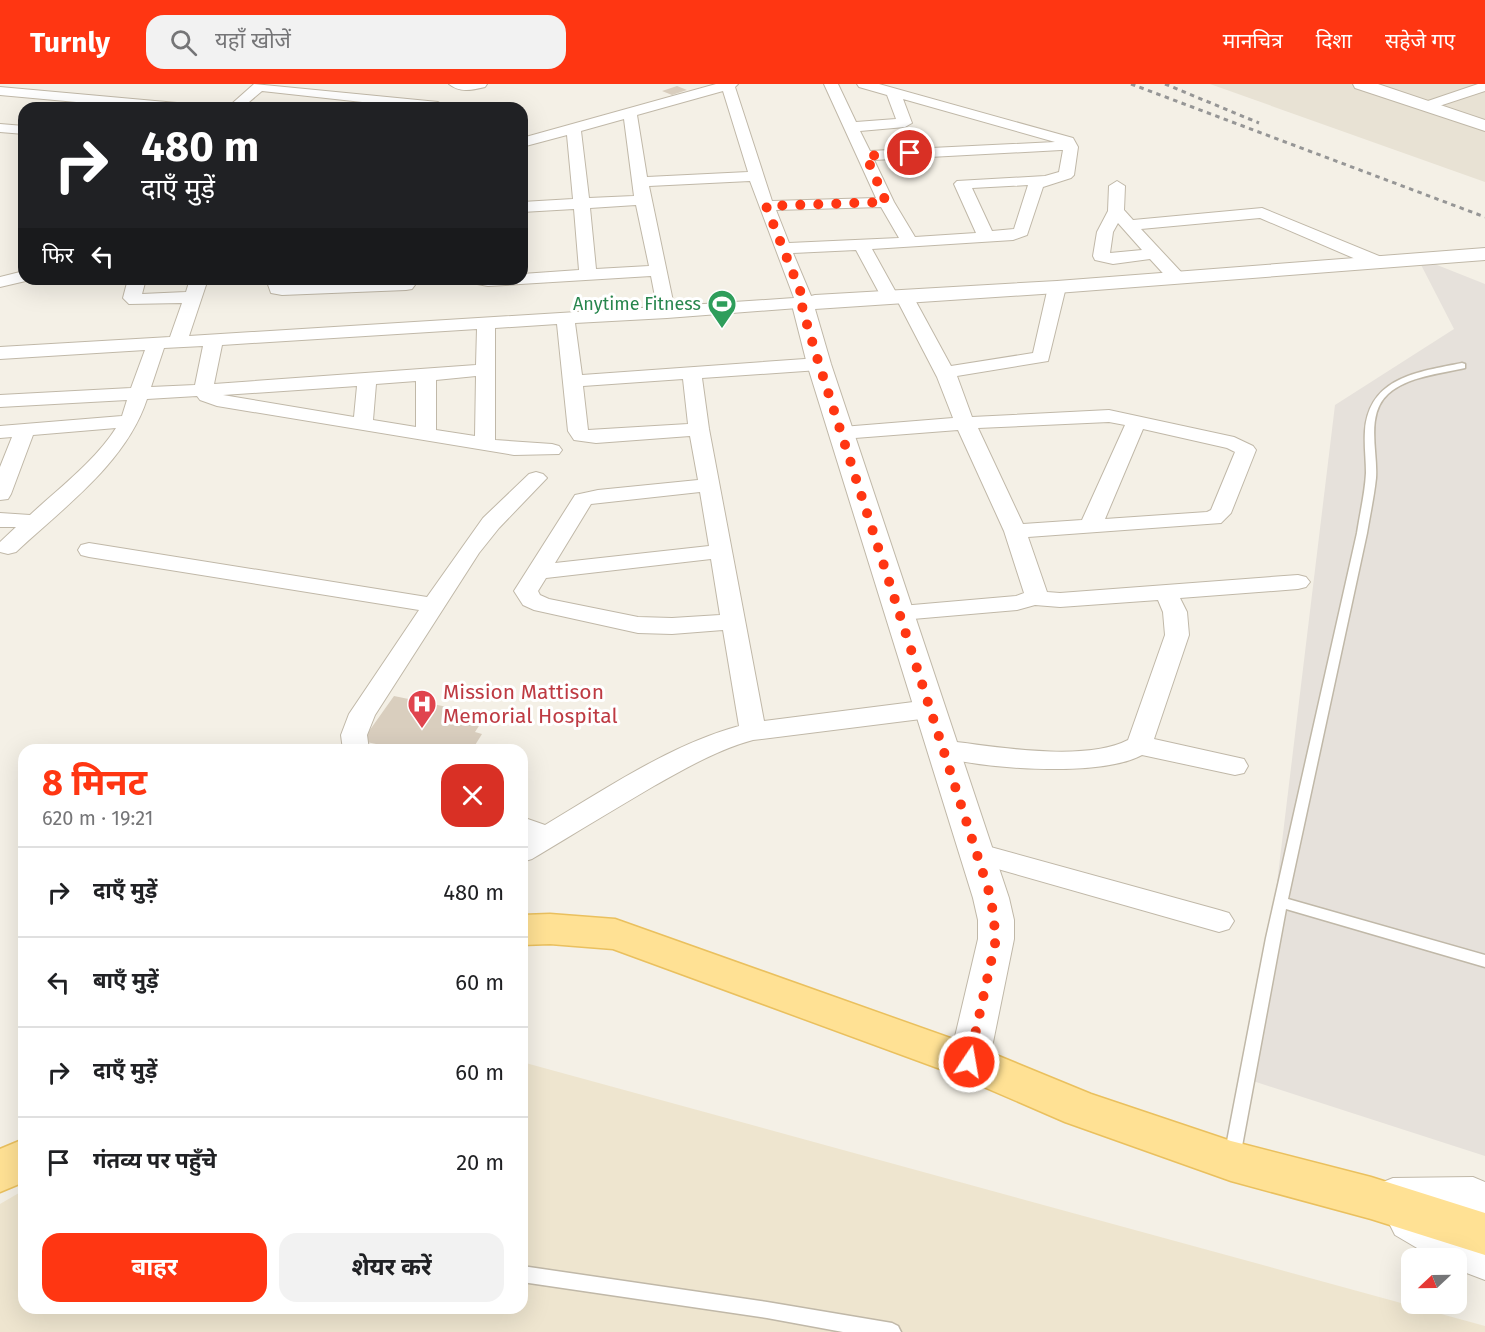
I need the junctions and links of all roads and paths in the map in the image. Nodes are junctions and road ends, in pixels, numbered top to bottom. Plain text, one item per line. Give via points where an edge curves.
1 (8, 84) edge
2 (363, 84) edge
3 (456, 84) edge
4 (480, 84) edge
5 (729, 84) edge
6 (831, 84) edge
7 (864, 84) edge
8 (1361, 84) edge
9 (260, 86) edge
10 (1485, 86) edge
11 (0, 89) edge
12 (429, 89) dead end
13 (893, 92) junction
14 (348, 97) junction
15 (128, 102) edge
16 (241, 102) edge
17 (398, 102) edge
18 (419, 102) edge
19 (1427, 106) junction
20 (630, 114) junction
21 (981, 117) junction
22 (1485, 126) edge
23 (852, 127) junction
24 (0, 128) edge
25 (573, 129) junction
26 (18, 130) edge
27 (528, 141) edge
28 (1071, 146) junction
29 (999, 148) junction
30 (866, 156) junction
31 (757, 176) junction
32 (1041, 180) junction
33 (640, 182) junction
34 (1117, 186) dead end
35 (643, 200) junction
36 (886, 202) junction
37 (581, 204) junction
38 (766, 206) junction
39 (528, 207) edge
40 (1116, 211) junction
41 (1127, 225) junction
42 (986, 237) junction
43 (910, 242) junction
44 (862, 245) junction
45 (784, 248) junction
46 (1156, 253) junction
47 (1485, 254) edge
48 (1389, 262) junction
49 (656, 271) junction
50 (588, 275) junction
51 (18, 278) edge
52 (1177, 278) junction
53 (528, 279) edge
54 (0, 282) edge
55 (135, 285) edge
56 (197, 285) edge
57 (276, 285) edge
58 (360, 285) edge
59 (406, 285) edge
60 (1057, 288) junction
61 (193, 297) junction
62 (897, 298) junction
63 (805, 303) junction
64 (667, 313) junction
65 (566, 319) junction
66 (486, 324) junction
67 (402, 328) junction
68 (214, 339) junction
69 (178, 341) junction
70 (158, 342) junction
71 (0, 353) edge
72 (819, 364) junction
73 (1462, 366) dead end
74 (486, 370) junction
75 (692, 372) junction
76 (426, 375) junction
77 (947, 376) junction
78 (367, 380) junction
79 (572, 381) junction
80 (203, 391) junction
81 (140, 394) junction
82 (0, 401) edge
83 (130, 421) junction
84 (1137, 421) junction
85 (965, 423) junction
86 (363, 425) junction
87 (699, 429) junction
88 (24, 431) junction
89 (0, 432) edge
90 (842, 434) junction
91 (426, 435) junction
92 (484, 444) junction
93 (552, 450) dead end
94 (536, 478) dead end
95 (709, 485) junction
96 (0, 494) edge
97 (0, 520) edge
98 (35, 522) junction
99 (1090, 527) junction
100 (1015, 531) junction
101 (8, 547) dead end
102 (88, 550) dead end
103 (721, 551) junction
104 (536, 572) junction
105 (1298, 582) dead end
106 (1166, 592) junction
107 (1034, 598) junction
108 (434, 605) junction
109 (901, 613) junction
110 (734, 622) junction
111 (929, 709) junction
112 (753, 731) junction
113 (355, 744) edge
114 (1140, 745) junction
115 (942, 749) junction
116 (1235, 766) dead end
117 (528, 829) edge
118 (548, 837) junction
119 (528, 849) edge
120 (976, 853) junction
121 (1281, 902) junction
122 (1219, 921) dead end
123 (528, 930) edge
124 (1485, 960) edge
125 (969, 1062) junction
126 (1231, 1161) junction
127 (18, 1162) edge
128 (0, 1172) edge
129 (1371, 1198) junction
130 (1485, 1202) edge
131 (1485, 1234) edge
132 (1485, 1259) edge
133 (528, 1275) edge
134 (892, 1332) edge

1 - 11 street
2 - 14 street
3 - 4 street
5 - 20 street
5 - 31 street
6 - 23 street
7 - 13 street
8 - 19 street
9 - 14 street
9 - 16 street
10 - 19 street
11 - 15 street
12 - 18 street
13 - 21 street
13 - 23 street via 905,123
14 - 17 street
19 - 22 street
20 - 25 street
20 - 33 street
21 - 28 street via 1060,138
21 - 29 street
23 - 30 street
24 - 26 street
25 - 27 street
25 - 37 street
28 - 29 street
28 - 32 street via 1066,175
29 - 30 street
30 - 36 street
31 - 33 street
31 - 38 street
32 - 42 street via 1036,184 1021,232
32 - 42 street via 962,184
33 - 35 street
34 - 40 street
35 - 37 street
35 - 49 street
36 - 38 street
36 - 43 street
37 - 39 street
37 - 50 street
38 - 45 street
40 - 41 street
40 - 46 street via 1105,232 1101,256 1113,259
41 - 46 street
41 - 48 street via 1262,213
42 - 43 street
43 - 44 street
44 - 45 street
44 - 62 street
45 - 63 street
46 - 52 street
47 - 48 street
48 - 52 street
49 - 50 street
49 - 64 street
50 - 53 street
51 - 54 street
52 - 60 street
55 - 61 street via 132,298 135,300
56 - 61 street
57 - 58 street via 282,290
59 - 67 street
60 - 62 street
60 - 77 street via 1041,357 955,370
61 - 69 street
62 - 63 street
62 - 77 street
63 - 64 street
63 - 72 street via 802,308
64 - 65 street
65 - 66 street
65 - 79 street
66 - 67 street
66 - 74 street
67 - 68 street
68 - 69 street
68 - 80 street
69 - 70 street
70 - 71 street
70 - 81 street
72 - 75 street
72 - 90 street
73 - 121 lane via 1406,380 1377,401 1370,428 1371,476 1362,533
74 - 76 street
74 - 92 street
75 - 79 street
75 - 87 street
76 - 78 street
76 - 91 street
77 - 85 street
78 - 80 street
78 - 86 street
79 - 87 street via 581,436
80 - 81 street
80 - 86 street via 217,400
81 - 82 street
81 - 83 street
83 - 88 street
83 - 98 street via 109,451
84 - 85 street via 1109,416
84 - 99 street
84 - 99 street via 1240,445 1246,453 1220,513 1213,518
85 - 90 street
85 - 100 street
86 - 91 street
87 - 95 street
88 - 89 street
88 - 96 street
90 - 109 street
91 - 92 street
92 - 93 street
94 - 108 street via 485,530
95 - 103 street
95 - 104 street via 583,500
97 - 98 street
98 - 101 street
99 - 100 street
100 - 107 street via 1036,593
102 - 108 street
103 - 104 street
103 - 110 street
104 - 110 street via 526,591 531,600 542,605 638,625
105 - 106 street
106 - 107 street via 1060,600
106 - 114 street via 1175,612 1177,635
107 - 109 street via 1017,603
108 - 113 street via 362,714 354,735
109 - 111 street
110 - 112 street
111 - 112 street
111 - 115 street
112 - 118 street via 692,753
114 - 115 street via 1124,755 1091,759 1001,756
114 - 116 street
115 - 120 street
117 - 118 street
118 - 119 street
120 - 122 street
120 - 125 street via 991,898 996,939
121 - 124 lane
121 - 126 lane
123 - 125 main road via 615,934
125 - 126 main road via 1080,1109
126 - 129 main road
127 - 128 main road
129 - 130 street via 1473,1197
129 - 131 main road
129 - 132 street via 1458,1249
133 - 134 lane

